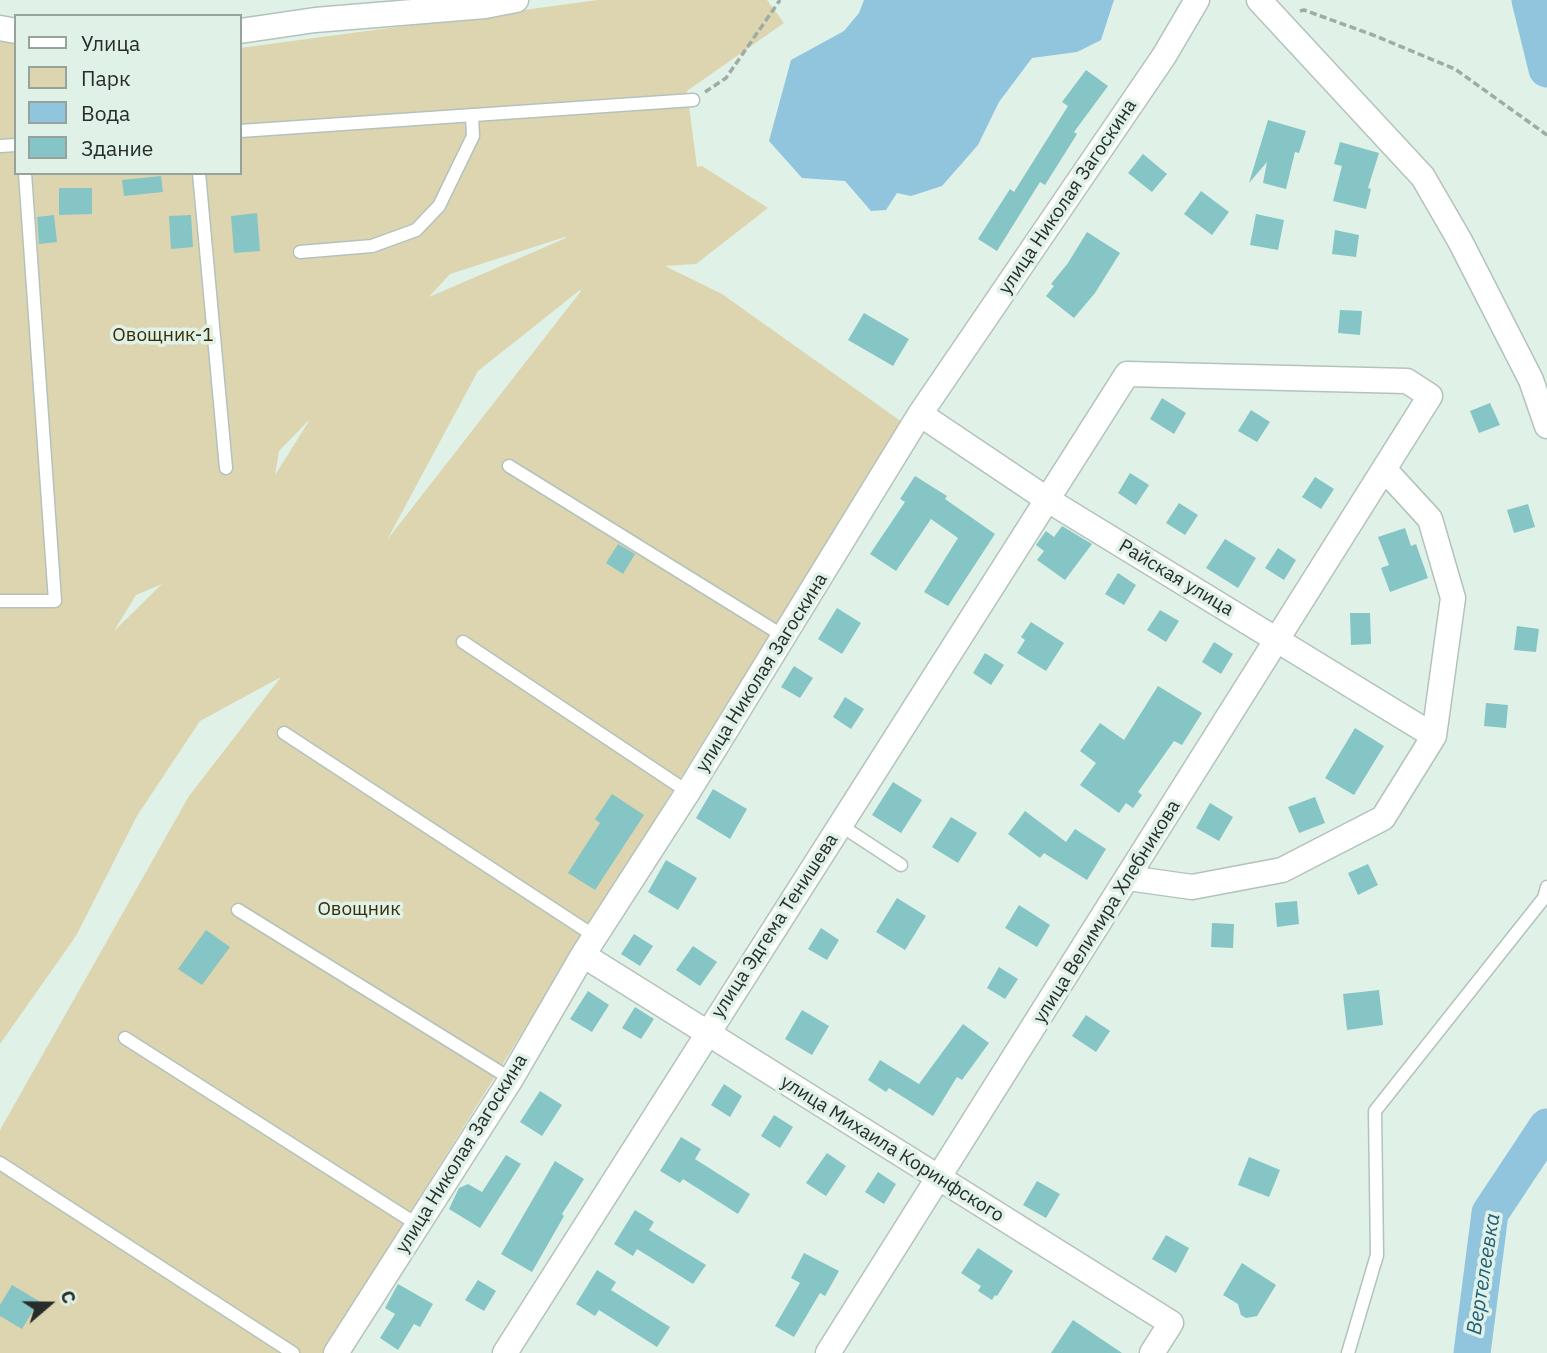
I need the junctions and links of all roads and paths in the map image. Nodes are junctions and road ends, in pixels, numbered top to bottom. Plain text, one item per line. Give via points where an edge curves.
1 (516, 0) edge
2 (779, 0) edge
3 (1197, 0) edge
4 (1267, 9) edge
5 (316, 10) edge
6 (242, 31) edge
7 (693, 100) joint
8 (472, 116) junction
9 (242, 131) edge
10 (1547, 135) edge
11 (25, 175) edge
12 (199, 175) edge
13 (300, 252) dead end
14 (920, 414) junction
15 (1547, 426) edge
16 (509, 466) dead end
17 (226, 468) dead end
18 (1385, 470) junction
19 (1048, 500) junction
20 (0, 601) edge
21 (785, 637) junction
22 (1278, 639) junction
23 (463, 642) dead end
24 (284, 733) dead end
25 (1434, 736) junction
26 (688, 792) junction
27 (840, 825) junction
28 (901, 865) dead end
29 (1128, 878) junction
30 (1547, 887) edge
31 (239, 910) dead end
32 (590, 946) junction
33 (707, 1033) junction
34 (125, 1038) dead end
35 (511, 1079) junction
36 (0, 1163) edge
37 (938, 1178) junction
38 (418, 1225) junction
39 (293, 1353) edge
40 (336, 1353) edge
41 (505, 1353) edge
42 (828, 1353) edge
43 (1152, 1353) edge
44 (1348, 1353) edge

1 - 5 street via 485,6
2 - 7 path via 726,78
3 - 14 street, улица Николая Загоскина via 1164,56
4 - 10 path via 1304,10 1455,69
4 - 15 street via 1423,177 1531,380
5 - 6 street
7 - 8 lane
8 - 9 lane
8 - 13 lane via 473,136 439,206 416,230 372,246
11 - 20 lane via 55,601
12 - 17 lane
14 - 19 street, Райская улица
14 - 21 street, улица Николая Загоскина
16 - 21 lane
18 - 19 street, улица Эдгема Тенишева via 1430,396 1407,381 1127,374
18 - 22 street, улица Велимира Хлебникова
18 - 25 street via 1430,519 1453,598
19 - 22 street, Райская улица
19 - 27 street, улица Эдгема Тенишева
21 - 26 street, улица Николая Загоскина
22 - 25 street, Райская улица
22 - 29 street, улица Велимира Хлебникова
23 - 26 lane
24 - 32 lane
25 - 29 street via 1383,818 1282,870 1192,887
26 - 32 street, улица Николая Загоскина
27 - 28 lane
27 - 33 street, улица Эдгема Тенишева
29 - 37 street, улица Велимира Хлебникова
30 - 44 lane via 1544,898 1374,1111 1377,1255
31 - 35 lane
32 - 33 street, улица Михаила Коринфского
32 - 35 street, улица Николая Загоскина
33 - 37 street, улица Михаила Коринфского
33 - 41 street, улица Эдгема Тенишева
34 - 38 lane
35 - 38 street, улица Николая Загоскина
36 - 39 lane
37 - 42 street, улица Велимира Хлебникова
37 - 43 street, улица Михаила Коринфского via 1171,1323
38 - 40 street, улица Николая Загоскина

